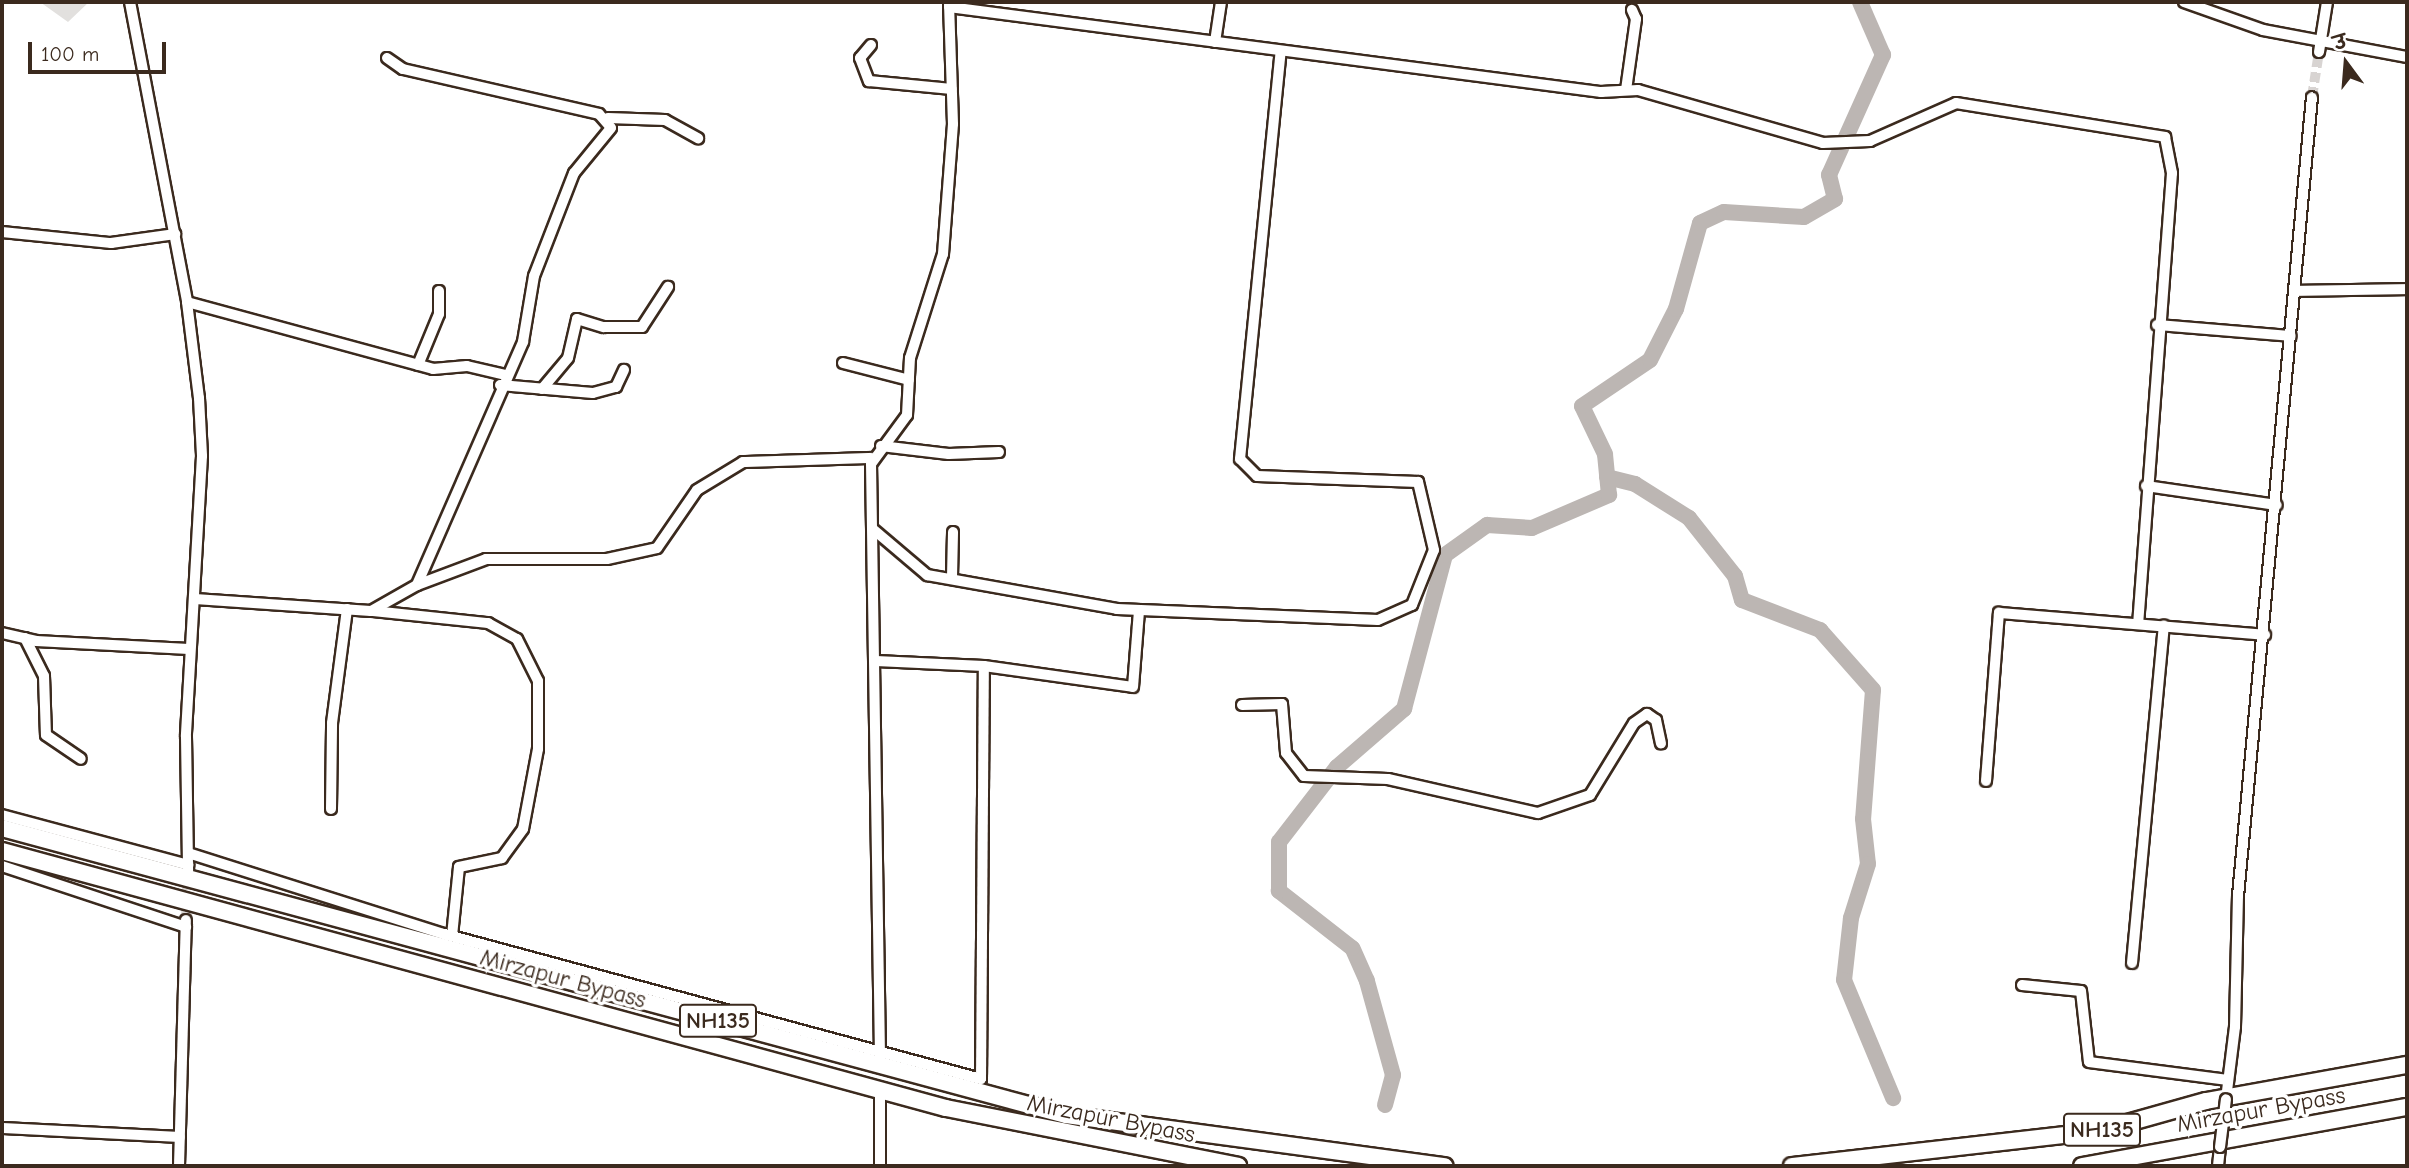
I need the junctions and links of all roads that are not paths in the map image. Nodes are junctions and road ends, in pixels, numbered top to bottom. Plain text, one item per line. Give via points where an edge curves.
1 (130, 2) edge
2 (1221, 2) edge
3 (2184, 2) edge
4 (2326, 2) edge
5 (949, 4) edge
6 (1632, 10) dead end
7 (2321, 38) junction
8 (1215, 42) junction
9 (871, 46) dead end
10 (1281, 51) junction
11 (2319, 52) tunnel mouth
12 (2407, 57) edge
13 (387, 58) dead end
14 (952, 89) junction
15 (1626, 90) junction
16 (2312, 97) tunnel mouth
17 (608, 118) junction
18 (698, 138) dead end
19 (2, 232) edge
20 (175, 234) junction
21 (668, 287) dead end
22 (2407, 289) edge
23 (439, 291) dead end
24 (2295, 291) junction
25 (187, 302) junction
26 (2157, 325) junction
27 (2291, 336) junction
28 (844, 363) dead end
29 (418, 365) junction
30 (624, 370) dead end
31 (502, 380) junction
32 (909, 380) junction
33 (542, 389) junction
34 (881, 446) junction
35 (999, 452) dead end
36 (871, 458) junction
37 (2146, 486) junction
38 (2277, 505) junction
39 (874, 530) junction
40 (953, 532) dead end
41 (952, 577) junction
42 (417, 585) junction
43 (195, 599) junction
44 (347, 608) junction
45 (1139, 610) junction
46 (371, 611) junction
47 (2138, 624) junction
48 (2164, 626) junction
49 (12, 635) edge
50 (2265, 635) junction
51 (189, 649) junction
52 (876, 662) junction
53 (984, 666) junction
54 (1241, 705) dead end
55 (1661, 743) dead end
56 (81, 759) dead end
57 (1986, 781) dead end
58 (331, 809) dead end
59 (2, 815) edge
60 (2, 828) edge
61 (2, 851) edge
62 (188, 853) junction
63 (2, 866) edge
64 (452, 936) junction
65 (2132, 962) dead end
66 (2022, 985) dead end
67 (880, 1056) junction
68 (2407, 1065) edge
69 (2228, 1080) junction
70 (880, 1090) junction
71 (2226, 1099) junction
72 (2407, 1107) edge
73 (2, 1128) edge
74 (180, 1137) junction
75 (179, 1166) edge
76 (880, 1166) edge
77 (1238, 1166) edge
78 (1445, 1166) edge
79 (1792, 1166) edge
80 (2082, 1166) edge
81 (2218, 1166) edge

1 - 20 street
2 - 8 street
3 - 7 street via 2263,30
4 - 7 street
5 - 8 street
5 - 14 street
6 - 15 street
7 - 11 street
7 - 12 street
8 - 10 street
9 - 14 street via 860,58 869,81
10 - 15 street
10 - 45 street via 1240,459 1257,476 1418,482 1431,519 1431,568 1412,605 1390,619
13 - 17 street via 403,69
14 - 32 street via 943,254
15 - 26 street via 1838,144 1852,145 1956,103 2165,137 2172,173
16 - 24 street
17 - 18 street via 665,120
17 - 31 street via 611,133 581,159 544,244 528,327
19 - 20 street via 100,242
20 - 25 street
21 - 33 street via 642,327 604,327 577,319 568,358
22 - 24 street
23 - 29 street via 439,314
24 - 27 street
25 - 29 street
25 - 43 street via 202,456
26 - 27 street
26 - 37 street
27 - 38 street
28 - 32 street
29 - 31 street via 467,366
30 - 33 street via 616,387 593,393
31 - 33 street
31 - 42 street
32 - 34 street via 908,415
34 - 35 street via 949,454
34 - 36 street
36 - 39 street
36 - 42 street via 750,460 696,489 657,548 615,558 486,559
37 - 38 street
37 - 47 street
38 - 50 street
39 - 41 street via 919,571
39 - 52 street
40 - 41 street
41 - 45 street
42 - 46 street
43 - 44 street
43 - 51 street
44 - 46 street
44 - 58 street via 332,723
45 - 53 street via 1136,686
46 - 64 street via 488,623 517,639 538,681 538,749 523,829 502,858 459,867
47 - 48 street
47 - 57 street via 1997,614
48 - 50 street
48 - 65 street
49 - 51 street
49 - 56 street via 44,676 46,735
50 - 69 street via 2238,896
51 - 62 street
52 - 53 street
52 - 67 street
53 - 67 street via 981,1079
54 - 55 street via 1282,704 1286,753 1304,776 1388,779 1538,813 1590,795 1634,723 1647,714 1656,720
59 - 62 street via 188,868
60 - 78 highway, NH135 via 1066,1115
61 - 70 highway, Mirzapur Bypass / NH135
62 - 64 street
63 - 74 street via 186,924
64 - 67 street
66 - 69 street via 2081,991 2089,1062
68 - 71 highway, NH135
69 - 71 street
70 - 76 street
70 - 77 highway, Mirzapur Bypass / NH135
71 - 79 highway, NH135 via 2099,1131
71 - 81 street, bridge
72 - 80 highway, Mirzapur Bypass / NH135
73 - 74 street
74 - 75 street

